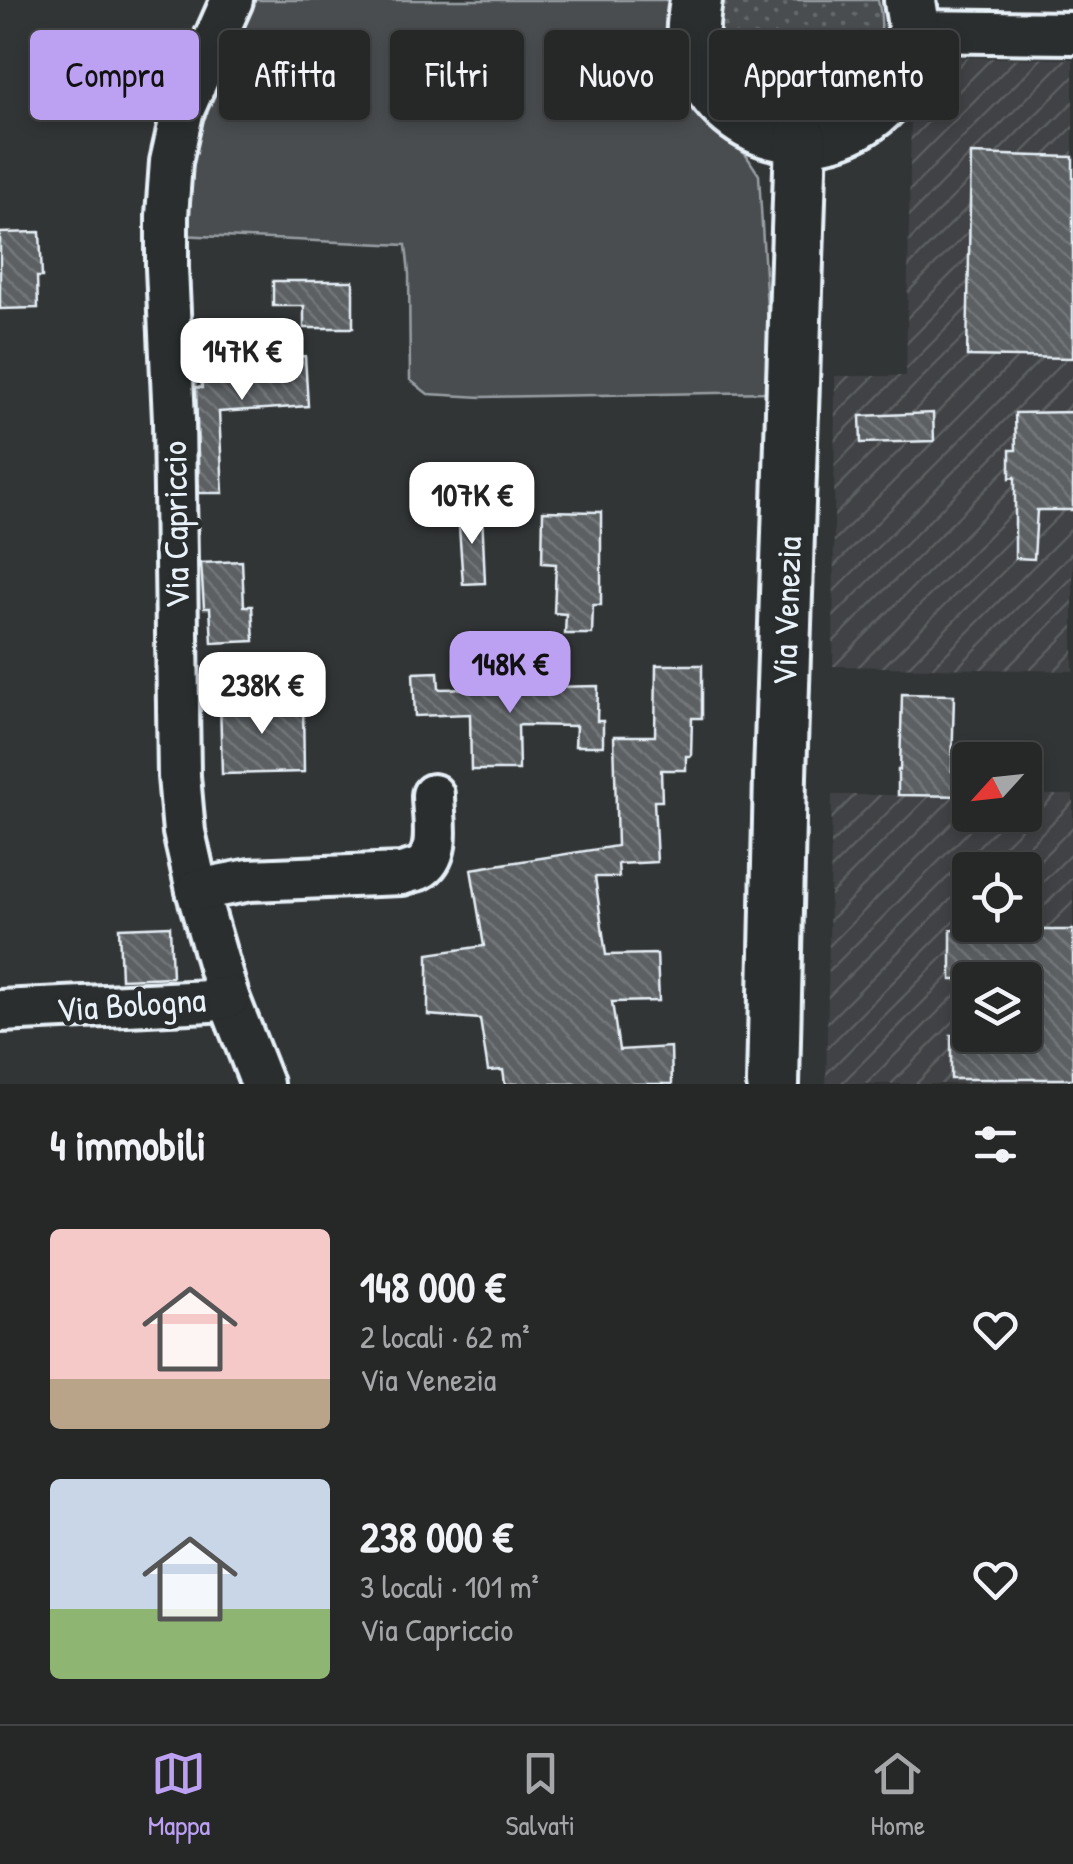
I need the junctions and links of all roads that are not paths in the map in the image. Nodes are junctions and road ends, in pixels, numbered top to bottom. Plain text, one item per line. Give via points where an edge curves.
1 (232, 0) edge
2 (696, 0) edge
3 (912, 15) edge
4 (1073, 33) edge
5 (801, 138) junction
6 (432, 795) dead end
7 (198, 890) junction
8 (228, 997) junction
9 (0, 1012) edge
10 (262, 1084) edge
11 (773, 1084) edge

1 - 7 street, Via Capriccio via 182,113 167,216 179,776
2 - 5 main road via 696,59 712,90 736,116 767,132
3 - 4 street
3 - 5 main road via 910,59 880,108 857,125
5 - 11 main road, Via Venezia
6 - 7 street via 434,847 420,868
7 - 8 street, Via Capriccio
8 - 9 street, Via Bologna
8 - 10 street, Via Bologna

